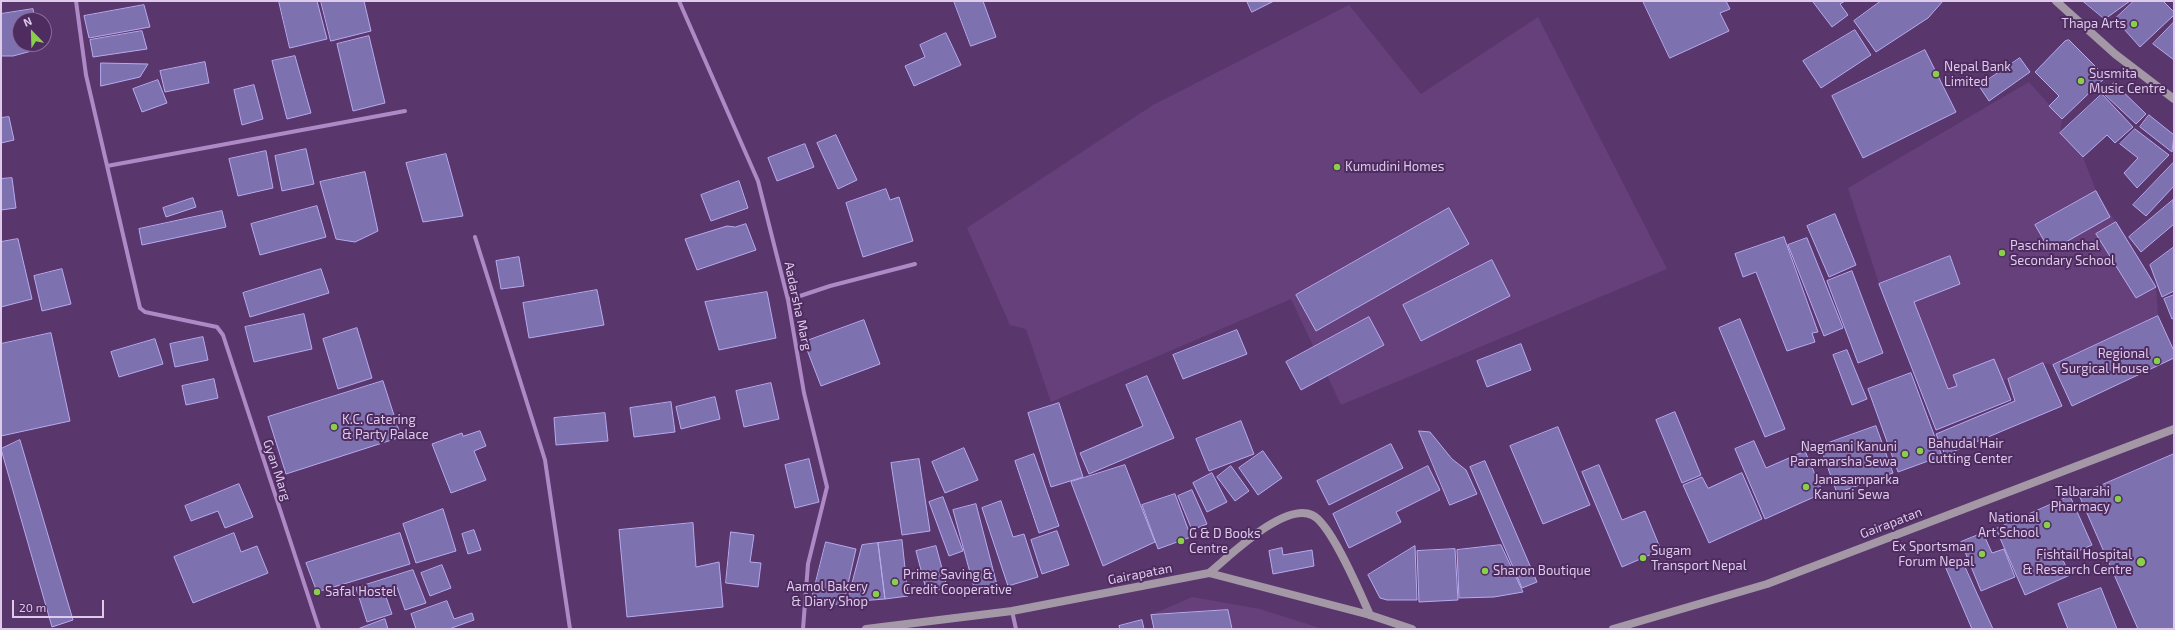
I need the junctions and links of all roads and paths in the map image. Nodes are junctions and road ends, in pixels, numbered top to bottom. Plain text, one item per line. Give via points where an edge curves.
1 (76, 1) edge
2 (679, 1) edge
3 (2056, 1) edge
4 (2174, 99) edge
5 (405, 111) dead end
6 (107, 166) junction
7 (475, 237) dead end
8 (915, 264) dead end
9 (788, 300) junction
10 (2174, 429) edge
11 (1209, 573) junction
12 (1012, 611) junction
13 (1370, 615) junction
14 (887, 628) edge
15 (319, 629) edge
16 (570, 629) edge
17 (803, 629) edge
18 (866, 629) edge
19 (1016, 629) edge
20 (1412, 629) edge
21 (1613, 629) edge

1 - 6 street via 86,75
2 - 9 street, Aadarsha Marg via 758,181
3 - 4 main road via 2116,54
5 - 6 street
6 - 15 street, Gyan Marg via 140,308 144,312 217,327 223,336
7 - 16 street via 545,460
8 - 9 street via 830,286
9 - 17 street, Aadarsha Marg via 804,393 827,487 808,564
10 - 21 main road, Gairapatan via 1767,584
11 - 12 main road, Gairapatan
11 - 13 main road, Gairapatan
11 - 13 main road via 1263,529 1291,514 1313,515 1323,525 1352,575
12 - 14 main road, Gairapatan
12 - 19 street
13 - 20 main road, Gairapatan
14 - 18 main road, Gairapatan

